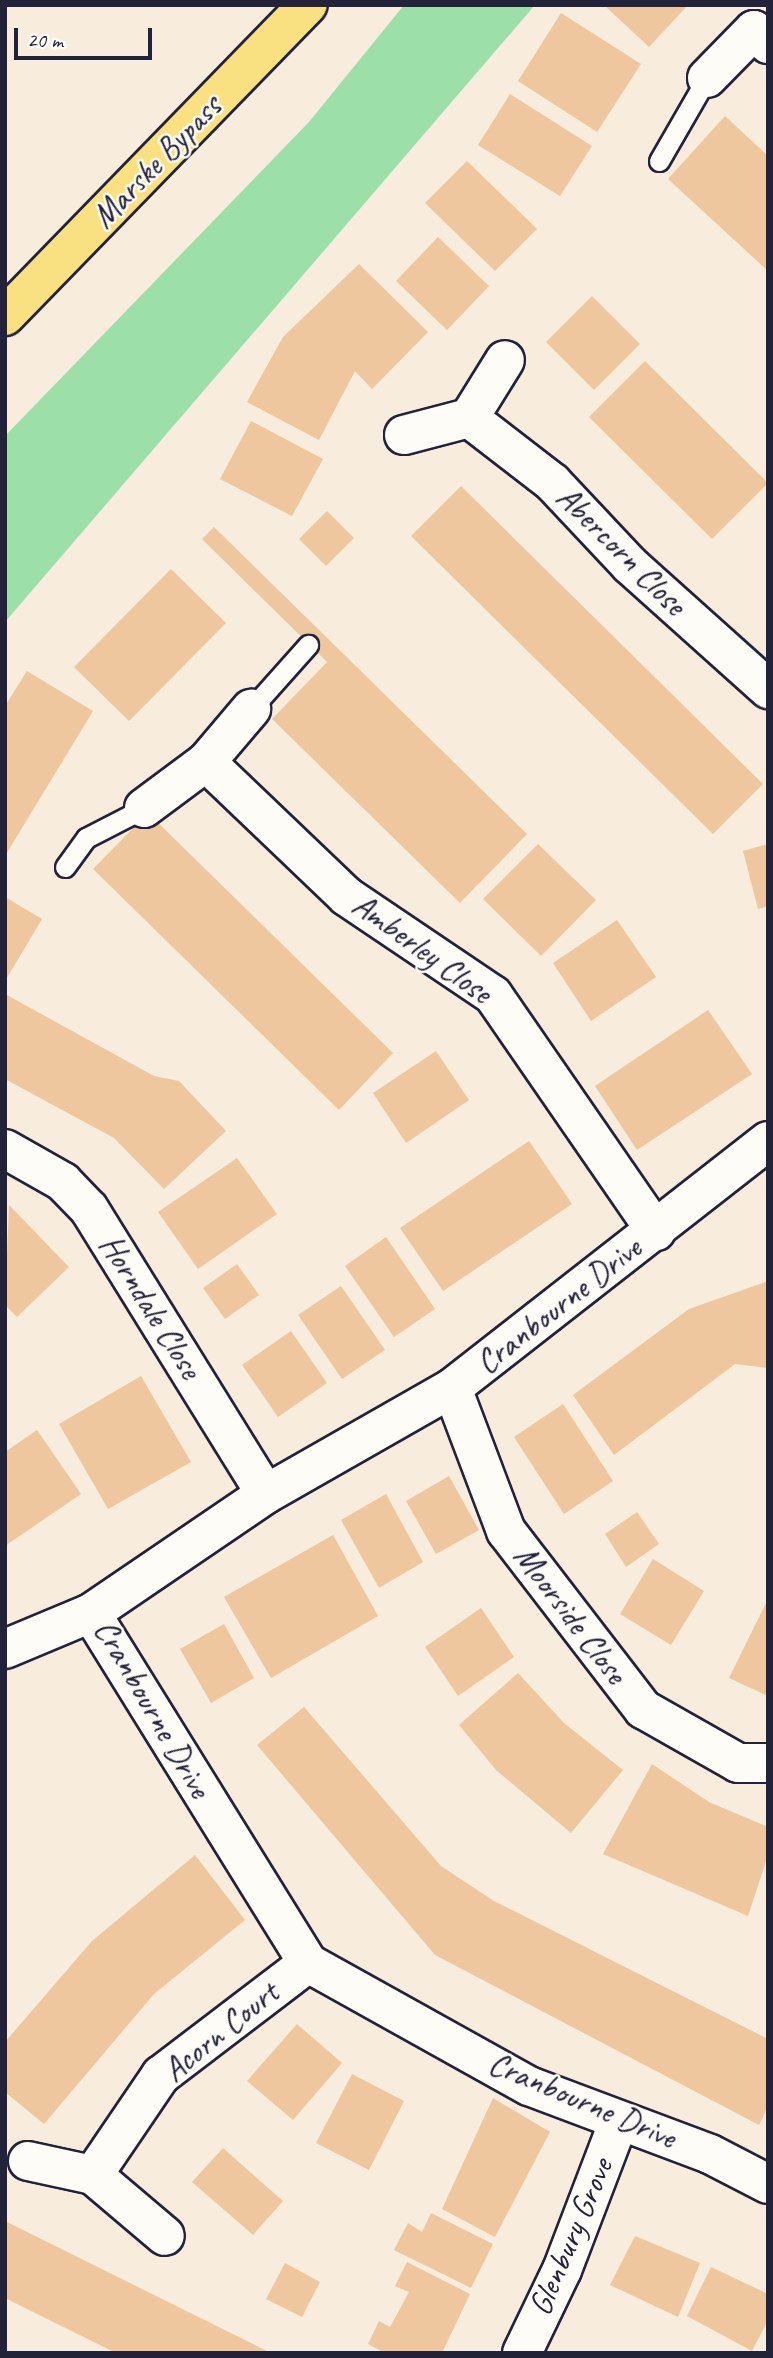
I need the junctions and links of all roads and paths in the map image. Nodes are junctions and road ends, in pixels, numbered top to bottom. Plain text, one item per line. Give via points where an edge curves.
1 (307, 5) edge
2 (763, 30) edge
3 (707, 78) joint
4 (659, 161) dead end
5 (5, 316) edge
6 (505, 360) dead end
7 (469, 418) junction
8 (404, 435) dead end
9 (308, 645) dead end
10 (768, 689) edge
11 (251, 709) joint
12 (206, 762) junction
13 (144, 808) joint
14 (65, 867) dead end
15 (768, 1141) edge
16 (5, 1149) edge
17 (656, 1231) junction
18 (452, 1388) junction
19 (266, 1494) junction
20 (91, 1613) junction
21 (5, 1649) edge
22 (768, 1763) edge
23 (307, 1963) junction
24 (619, 2121) junction
25 (27, 2161) dead end
26 (93, 2175) junction
27 (768, 2184) edge
28 (165, 2236) dead end
29 (522, 2353) edge

1 - 5 main road, Marske Bypass
2 - 3 street
3 - 4 lane
6 - 7 street
7 - 8 street
7 - 10 street, Abercorn Close via 553,483 630,565
9 - 11 lane
11 - 12 street
12 - 13 street
12 - 17 street, Amberley Close via 346,896 493,995
13 - 14 lane via 86,838
15 - 17 street, Cranbourne Drive
16 - 19 street, Horndale Close via 63,1182 89,1209
17 - 18 street, Cranbourne Drive
18 - 19 street, Cranbourne Drive
18 - 22 street, Moorside Close via 506,1531 643,1709 737,1763
19 - 20 street, Cranbourne Drive
20 - 21 street
20 - 23 street, Cranbourne Drive
23 - 24 street, Cranbourne Drive via 529,2086
23 - 26 street, Acorn Court via 161,2075
24 - 27 street, Cranbourne Drive via 710,2154
24 - 29 street, Glenbury Grove via 562,2270
25 - 26 street
26 - 28 street

